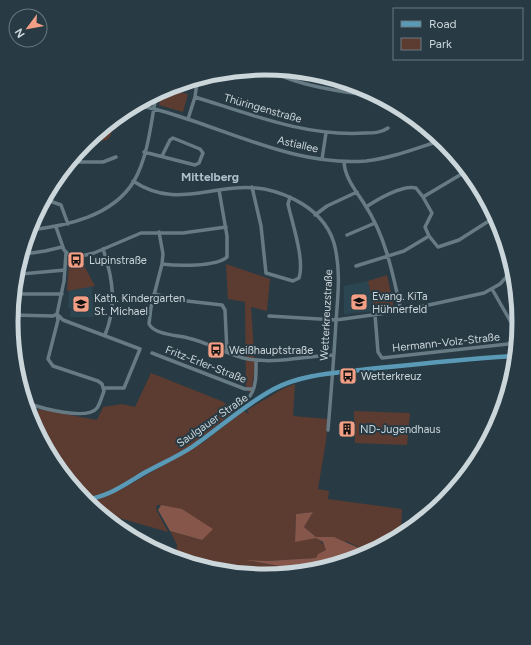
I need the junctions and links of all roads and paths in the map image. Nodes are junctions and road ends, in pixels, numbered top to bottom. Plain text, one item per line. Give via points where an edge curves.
1 (281, 76) edge
2 (197, 84) edge
3 (357, 93) edge
4 (195, 97) junction
5 (155, 101) edge
6 (144, 107) edge
7 (154, 109) junction
8 (188, 119) junction
9 (388, 128) dead end
10 (326, 133) junction
11 (436, 142) edge
12 (144, 152) junction
13 (162, 156) junction
14 (116, 157) dead end
15 (322, 159) junction
16 (344, 161) junction
17 (77, 162) edge
18 (463, 173) edge
19 (134, 181) junction
20 (252, 187) junction
21 (219, 190) junction
22 (357, 192) junction
23 (290, 197) junction
24 (423, 197) junction
25 (50, 201) edge
26 (366, 207) junction
27 (315, 215) junction
28 (490, 220) edge
29 (375, 223) junction
30 (68, 224) junction
31 (56, 227) junction
32 (226, 227) junction
33 (37, 229) edge
34 (159, 232) junction
35 (347, 235) dead end
36 (429, 236) junction
37 (62, 247) junction
38 (103, 249) junction
39 (66, 253) junction
40 (27, 254) edge
41 (388, 256) junction
42 (162, 264) junction
43 (356, 266) dead end
44 (65, 270) junction
45 (23, 274) edge
46 (508, 275) edge
47 (492, 289) junction
48 (20, 294) edge
49 (62, 294) junction
50 (154, 294) junction
51 (401, 311) junction
52 (57, 314) junction
53 (18, 315) edge
54 (375, 315) junction
55 (269, 316) dead end
56 (336, 320) junction
57 (512, 324) joint
58 (513, 329) edge
59 (105, 335) junction
60 (512, 341) edge
61 (227, 352) junction
62 (152, 353) dead end
63 (334, 355) junction
64 (511, 356) edge
65 (256, 360) junction
66 (332, 374) junction
67 (104, 388) junction
68 (254, 389) junction
69 (250, 396) dead end
70 (32, 405) edge
71 (328, 430) dead end
72 (91, 499) edge

1 - 3 street via 335,90
2 - 4 street
4 - 8 street
4 - 10 street, Thüringenstraße via 272,121
5 - 7 street
6 - 7 street, Astiallee
7 - 8 street, Astiallee
7 - 12 street
8 - 15 street, Astiallee via 290,153
9 - 10 street, Thüringenstraße via 383,132
10 - 15 street
11 - 16 street, Astiallee via 386,157
12 - 13 street
12 - 19 street
13 - 13 street via 195,165 199,163 203,153 200,149 172,138
14 - 17 street via 103,162
15 - 16 street, Astiallee
16 - 22 street via 346,172
18 - 24 street
19 - 21 street, Wetterkreuzstraße via 151,191 170,195 193,195
19 - 30 street via 107,207
20 - 21 street, Wetterkreuzstraße
20 - 23 street, Wetterkreuzstraße
20 - 23 street via 261,226 266,273 293,281 299,278 300,270 288,204
21 - 32 street
22 - 26 street
22 - 27 street via 327,206
23 - 27 street, Wetterkreuzstraße
24 - 26 street via 416,188 411,187 386,195
24 - 36 street via 432,213 425,227
25 - 30 street via 62,205
26 - 29 street
27 - 56 street, Wetterkreuzstraße via 330,234 337,254
28 - 36 street via 451,244 438,247
29 - 35 street
29 - 41 street
30 - 31 street
31 - 33 street
31 - 37 street
32 - 34 street via 187,233
32 - 42 street via 226,259 194,265
34 - 38 street via 134,235
34 - 42 street
36 - 41 street via 404,251
37 - 39 street
37 - 40 street
38 - 39 street via 77,257
38 - 59 street via 111,274 113,295
39 - 44 street
41 - 43 street
41 - 51 street
42 - 50 street
44 - 45 street
44 - 49 street
46 - 47 street
47 - 51 street via 476,296
47 - 57 street, Hermann-Volz-Straße
48 - 49 street
49 - 52 street
50 - 61 street via 149,322 151,327
50 - 61 street via 224,306
51 - 54 street
52 - 53 street
52 - 59 street via 63,320
52 - 67 street via 49,362 53,366 98,381
54 - 56 street
54 - 60 street, Hermann-Volz-Straße via 378,352 382,358 508,344
55 - 56 street
56 - 63 street, Wetterkreuzstraße
57 - 58 street, Hermann-Volz-Straße
59 - 67 street via 140,349 124,388
61 - 65 street
62 - 68 street, Fritz-Erler-Straße via 245,389
63 - 65 street
63 - 66 street, Wetterkreuzstraße
64 - 66 main road, Saulgauer Straße via 450,360
65 - 68 street
66 - 71 street
66 - 72 main road, Saulgauer Straße via 299,379 273,389 191,448 115,491
67 - 70 street via 97,408 89,414 50,410
68 - 69 street

